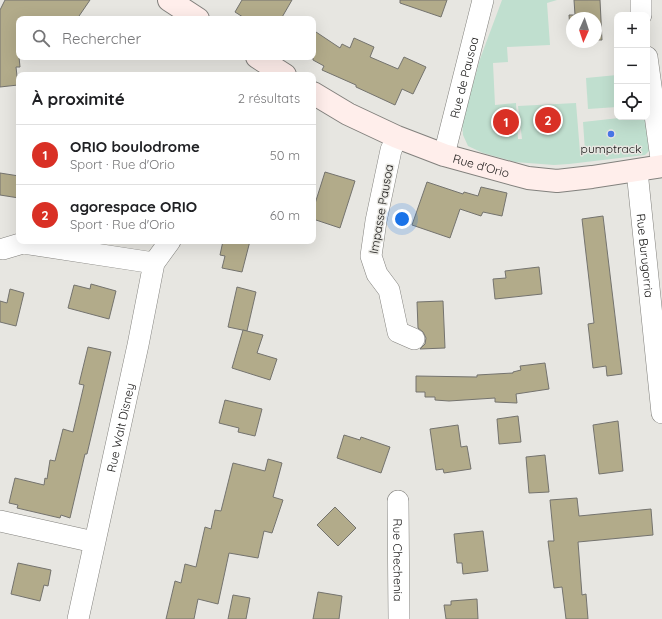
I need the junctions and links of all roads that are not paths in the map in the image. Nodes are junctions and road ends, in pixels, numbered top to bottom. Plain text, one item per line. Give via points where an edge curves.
1 (169, 0) edge
2 (483, 0) edge
3 (641, 0) edge
4 (641, 12) edge
5 (193, 16) edge
6 (262, 60) edge
7 (280, 72) edge
8 (650, 79) edge
9 (316, 94) edge
10 (397, 137) junction
11 (444, 155) junction
12 (662, 166) edge
13 (637, 170) junction
14 (19, 244) edge
15 (30, 244) edge
16 (168, 244) edge
17 (3, 248) dead end
18 (154, 263) junction
19 (414, 339) dead end
20 (662, 412) edge
21 (398, 501) dead end
22 (0, 521) edge
23 (94, 542) junction
24 (78, 619) edge
25 (399, 619) edge

1 - 5 street
2 - 11 street, Rue de Pausoa
3 - 4 street
6 - 7 street
8 - 12 street
9 - 10 street, Rue d'Orio via 348,114
10 - 11 street, Rue d'Orio
10 - 19 street, Impasse Pausoa via 388,164 371,256 377,274 389,290 398,332
11 - 13 street, Rue d'Orio via 528,178 557,181
12 - 13 street, Rue d'Orio
13 - 20 street, Rue Burugorria
14 - 17 street
15 - 18 street
16 - 18 street, Rue Walt Disney
18 - 23 street, Rue Walt Disney
21 - 25 street, Rue Chechenia
22 - 23 street
23 - 24 street, Rue Walt Disney

